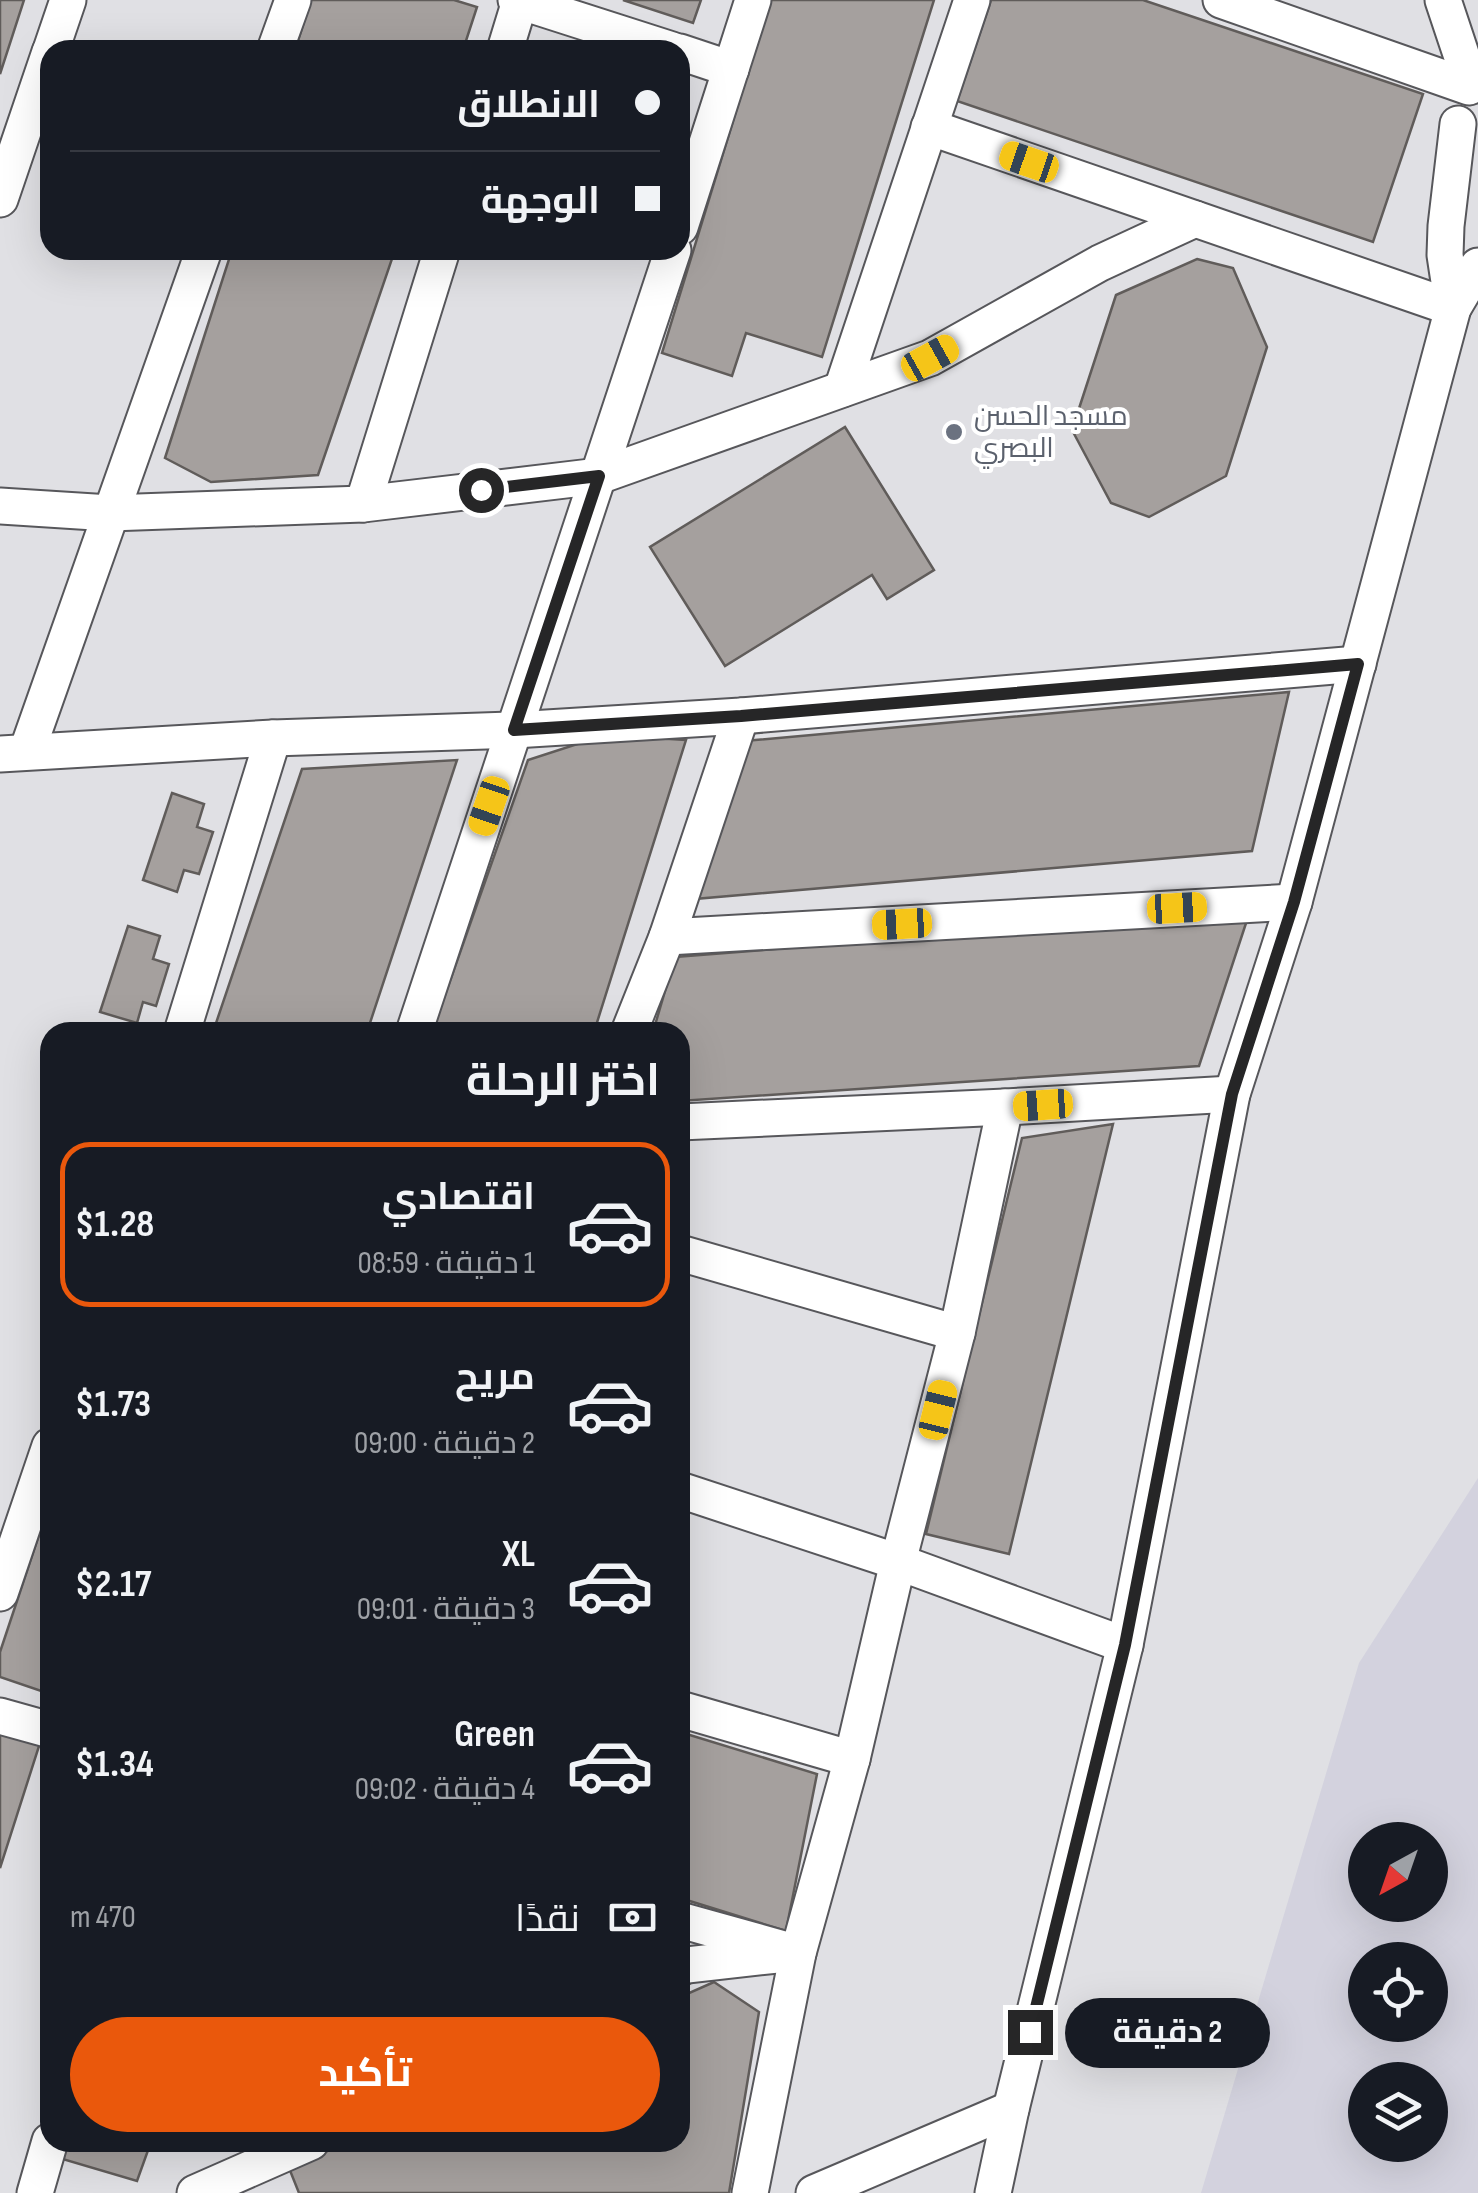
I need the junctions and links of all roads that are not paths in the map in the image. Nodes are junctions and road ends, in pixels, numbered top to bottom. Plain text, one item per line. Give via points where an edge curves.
1 (68, 0) edge
2 (293, 0) edge
3 (753, 0) edge
4 (972, 0) edge
5 (1221, 0) edge
6 (1443, 0) edge
7 (518, 1) edge
8 (54, 40) edge
9 (279, 40) edge
10 (508, 40) edge
11 (641, 40) edge
12 (690, 55) edge
13 (731, 69) junction
14 (40, 81) edge
15 (1473, 83) edge
16 (1458, 124) junction
17 (930, 128) junction
18 (1478, 162) edge
19 (690, 196) edge
20 (0, 200) edge
21 (1196, 219) junction
22 (200, 260) edge
23 (439, 260) edge
24 (669, 260) edge
25 (1478, 266) edge
26 (1453, 308) junction
27 (842, 390) junction
28 (599, 476) junction
29 (363, 504) junction
30 (0, 506) edge
31 (110, 514) junction
32 (0, 529) edge
33 (1358, 664) junction
34 (741, 716) junction
35 (514, 730) junction
36 (273, 738) junction
37 (14, 753) edge
38 (1294, 902) junction
39 (667, 936) junction
40 (185, 1022) edge
41 (417, 1022) edge
42 (632, 1022) edge
43 (1232, 1094) junction
44 (1005, 1108) junction
45 (690, 1122) edge
46 (690, 1256) edge
47 (957, 1334) junction
48 (40, 1475) edge
49 (690, 1493) edge
50 (898, 1562) junction
51 (0, 1593) edge
52 (1125, 1645) junction
53 (690, 1712) edge
54 (0, 1716) edge
55 (40, 1727) edge
56 (852, 1759) junction
57 (690, 1923) edge
58 (798, 1953) junction
59 (690, 1965) edge
60 (1011, 2108) junction
61 (46, 2152) edge
62 (293, 2152) edge
63 (263, 2168) edge
64 (34, 2193) edge
65 (195, 2193) edge
66 (750, 2193) edge
67 (814, 2193) edge
68 (994, 2193) edge

1 - 8 street
2 - 9 street
3 - 13 street
4 - 17 street
5 - 15 street
6 - 15 street
7 - 10 street
7 - 11 street
12 - 13 street
13 - 19 street
14 - 20 street
15 - 16 street
16 - 18 street
16 - 26 street via 1445,254
17 - 21 street
17 - 27 street
21 - 26 street
21 - 27 street via 1100,263 930,358
22 - 31 street
23 - 29 street
24 - 28 street
25 - 26 street
26 - 33 street
27 - 28 street
28 - 29 street
28 - 35 street
29 - 31 street
30 - 31 street
31 - 32 street
31 - 37 street
33 - 34 street
33 - 38 street
34 - 35 street
34 - 39 street
35 - 36 street
35 - 41 street
36 - 37 street
36 - 40 street
38 - 39 street
38 - 43 street
39 - 42 street
43 - 44 street
43 - 52 street
44 - 45 street
44 - 47 street
46 - 47 street
47 - 50 street
48 - 51 street
49 - 50 street
50 - 52 street
50 - 56 street
52 - 60 street
53 - 56 street
54 - 55 street
56 - 58 street
57 - 58 street
58 - 59 street
58 - 66 street
60 - 67 street
60 - 68 street
61 - 64 street
62 - 63 street
63 - 65 street

